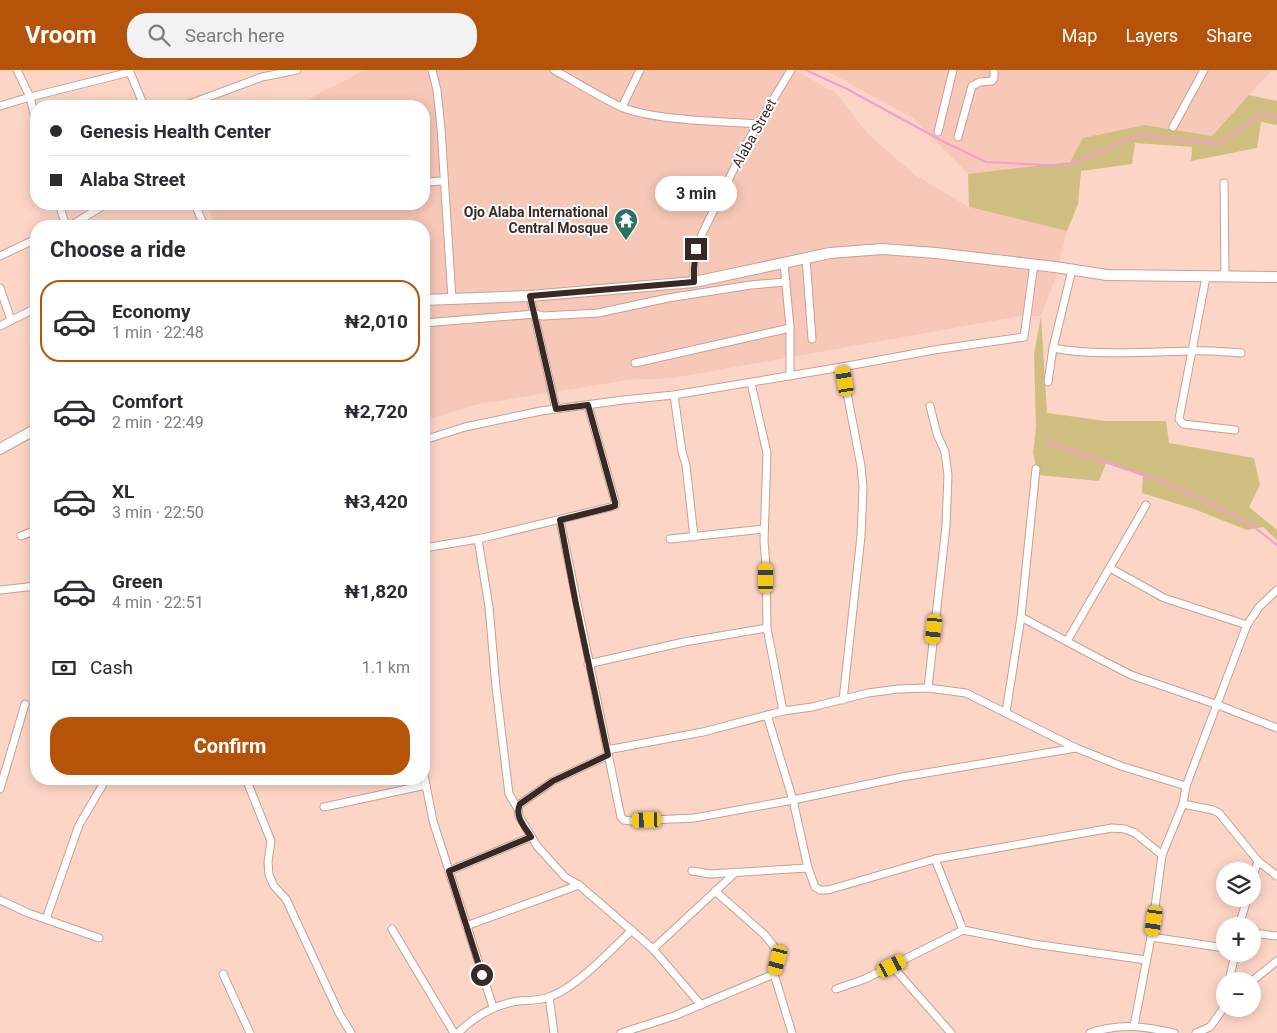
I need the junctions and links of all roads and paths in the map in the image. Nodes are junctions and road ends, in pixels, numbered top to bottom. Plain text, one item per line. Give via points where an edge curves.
1 (17, 70) edge
2 (296, 70) edge
3 (432, 70) edge
4 (554, 70) edge
5 (640, 70) edge
6 (791, 70) edge
7 (953, 70) edge
8 (994, 70) edge
9 (1204, 70) edge
10 (130, 71) edge
11 (30, 97) junction
12 (31, 100) edge
13 (142, 100) edge
14 (200, 100) edge
15 (0, 106) edge
16 (622, 107) junction
17 (758, 124) junction
18 (1172, 127) dead end
19 (938, 132) dead end
20 (958, 137) dead end
21 (444, 181) junction
22 (430, 182) edge
23 (1224, 183) dead end
24 (96, 210) edge
25 (80, 220) edge
26 (30, 242) edge
27 (0, 256) edge
28 (806, 258) junction
29 (784, 263) junction
30 (1034, 264) junction
31 (1070, 270) junction
32 (1225, 276) junction
33 (1206, 277) junction
34 (1277, 277) edge
35 (694, 282) junction
36 (786, 282) junction
37 (0, 288) edge
38 (530, 296) junction
39 (452, 299) junction
40 (430, 300) edge
41 (30, 311) edge
42 (535, 314) junction
43 (11, 320) junction
44 (430, 323) edge
45 (0, 326) edge
46 (790, 328) junction
47 (812, 339) dead end
48 (1053, 348) junction
49 (1193, 350) junction
50 (1241, 353) dead end
51 (635, 363) dead end
52 (842, 367) junction
53 (790, 376) junction
54 (751, 382) junction
55 (1048, 382) dead end
56 (674, 395) junction
57 (588, 405) junction
58 (930, 406) dead end
59 (556, 409) junction
60 (1235, 430) dead end
61 (30, 432) edge
62 (430, 438) edge
63 (0, 449) edge
64 (1036, 469) dead end
65 (1146, 505) dead end
66 (560, 520) junction
67 (764, 529) junction
68 (30, 532) edge
69 (21, 536) dead end
70 (694, 537) junction
71 (478, 539) junction
72 (670, 539) dead end
73 (430, 547) edge
74 (1110, 568) junction
75 (30, 587) edge
76 (0, 590) edge
77 (1277, 590) edge
78 (1021, 617) junction
79 (1247, 625) junction
80 (768, 628) junction
81 (1067, 641) junction
82 (588, 664) junction
83 (928, 688) junction
84 (842, 700) junction
85 (25, 704) dead end
86 (1218, 704) junction
87 (783, 711) junction
88 (1006, 712) junction
89 (767, 715) junction
90 (1277, 728) edge
91 (1076, 748) junction
92 (608, 752) junction
93 (103, 785) edge
94 (248, 785) edge
95 (426, 785) joint
96 (1186, 786) junction
97 (0, 789) edge
98 (793, 800) junction
99 (1183, 804) junction
100 (324, 806) dead end
101 (518, 809) junction
102 (531, 837) junction
103 (1162, 856) junction
104 (935, 859) junction
105 (1258, 861) joint
106 (808, 868) junction
107 (449, 871) junction
108 (692, 871) dead end
109 (735, 873) junction
110 (1277, 876) edge
111 (579, 885) junction
112 (715, 891) junction
113 (0, 900) edge
114 (46, 919) junction
115 (466, 926) junction
116 (392, 929) dead end
117 (632, 930) junction
118 (964, 930) junction
119 (1261, 934) edge
120 (1277, 936) edge
121 (1151, 937) junction
122 (100, 938) dead end
123 (1216, 947) edge
124 (653, 949) junction
125 (1146, 960) junction
126 (1277, 961) edge
127 (892, 966) junction
128 (223, 974) dead end
129 (774, 974) junction
130 (1261, 974) edge
131 (836, 989) dead end
132 (549, 997) junction
133 (701, 1005) junction
134 (493, 1007) junction
135 (1218, 1017) edge
136 (1134, 1026) junction
137 (641, 1030) edge
138 (1100, 1032) edge
139 (250, 1033) edge
140 (351, 1033) edge
141 (454, 1033) edge
142 (458, 1033) edge
143 (554, 1033) edge
144 (620, 1033) edge
145 (792, 1033) edge
146 (951, 1033) edge
147 (1090, 1033) edge
148 (1174, 1033) edge
149 (1196, 1033) edge

1 - 11 street
2 - 14 street via 262,77
3 - 21 street via 437,90
4 - 16 street
5 - 16 street
6 - 17 street, Alaba Street
7 - 19 street
8 - 20 street via 992,81 972,86
9 - 18 street
10 - 11 street
10 - 13 street
11 - 12 street
11 - 15 street
16 - 17 street via 641,113
17 - 35 street, Alaba Street via 696,249
21 - 22 street
21 - 39 street
23 - 32 street
24 - 25 street
26 - 27 street
28 - 29 main road
28 - 30 main road via 882,249
28 - 47 street
29 - 35 main road
29 - 36 street
30 - 31 main road
30 - 52 street via 1024,337
31 - 33 main road via 1107,275
31 - 48 street
32 - 33 main road
32 - 34 main road
33 - 49 street
35 - 38 main road
36 - 42 street via 668,298 598,313
36 - 46 street
37 - 43 street
38 - 39 main road
38 - 42 street
39 - 40 main road
41 - 43 street
42 - 44 street
42 - 59 street
43 - 45 street
46 - 51 street
46 - 53 street
48 - 49 street via 1070,351
48 - 55 street
49 - 50 street
49 - 60 street via 1180,422
52 - 53 street
52 - 84 street via 863,488 861,536
53 - 54 street
54 - 56 street
54 - 67 street via 766,452
56 - 57 street
56 - 70 street
57 - 59 street
57 - 66 street via 615,506
58 - 83 street via 945,452 948,476 946,526
59 - 62 street via 465,427
61 - 63 main road
64 - 78 street
65 - 74 street
66 - 71 street
66 - 82 street
67 - 70 street
67 - 80 street
68 - 69 street
70 - 72 street
71 - 73 street
71 - 101 street via 489,607 509,794
74 - 79 street via 1164,598
74 - 81 street
75 - 76 street
77 - 79 street via 1259,607
78 - 81 street
78 - 88 street
79 - 86 street
80 - 82 street via 684,642
80 - 87 street
81 - 86 street via 1131,675
82 - 92 street
83 - 84 street via 898,688
83 - 88 street via 966,693
84 - 87 street
85 - 97 street
86 - 90 street
86 - 96 street
87 - 89 street
88 - 91 street
89 - 92 street
89 - 98 street
91 - 96 street
91 - 98 street via 902,777
92 - 98 street via 624,820 694,818
92 - 101 street via 553,781 520,804
93 - 114 street via 79,825
94 - 140 street via 271,840 269,875 286,899
95 - 100 street
95 - 107 street via 433,821
96 - 99 street
98 - 106 street
99 - 103 street
99 - 105 street via 1219,813
101 - 102 street
102 - 107 street
102 - 111 street via 565,877
103 - 104 street via 1135,833 1126,828 1112,828
103 - 121 street
104 - 106 street via 828,890 815,887
104 - 118 street
105 - 110 street
106 - 109 street
107 - 115 street
108 - 109 street
109 - 112 street
111 - 115 street
111 - 117 street
112 - 124 street
112 - 129 street via 764,934 775,948 778,960
113 - 114 street
114 - 122 street
115 - 134 street
116 - 141 street
117 - 124 street
117 - 132 street via 591,969
118 - 125 street
118 - 127 street
119 - 120 street
121 - 123 street
121 - 125 street
124 - 133 street
125 - 136 street
126 - 130 street
127 - 131 street
127 - 146 street
128 - 139 street
129 - 133 street
129 - 145 street
132 - 134 street
132 - 143 street
133 - 137 street
134 - 142 street
135 - 149 street via 1210,1027
136 - 138 street
136 - 148 street
137 - 144 street
138 - 147 street

